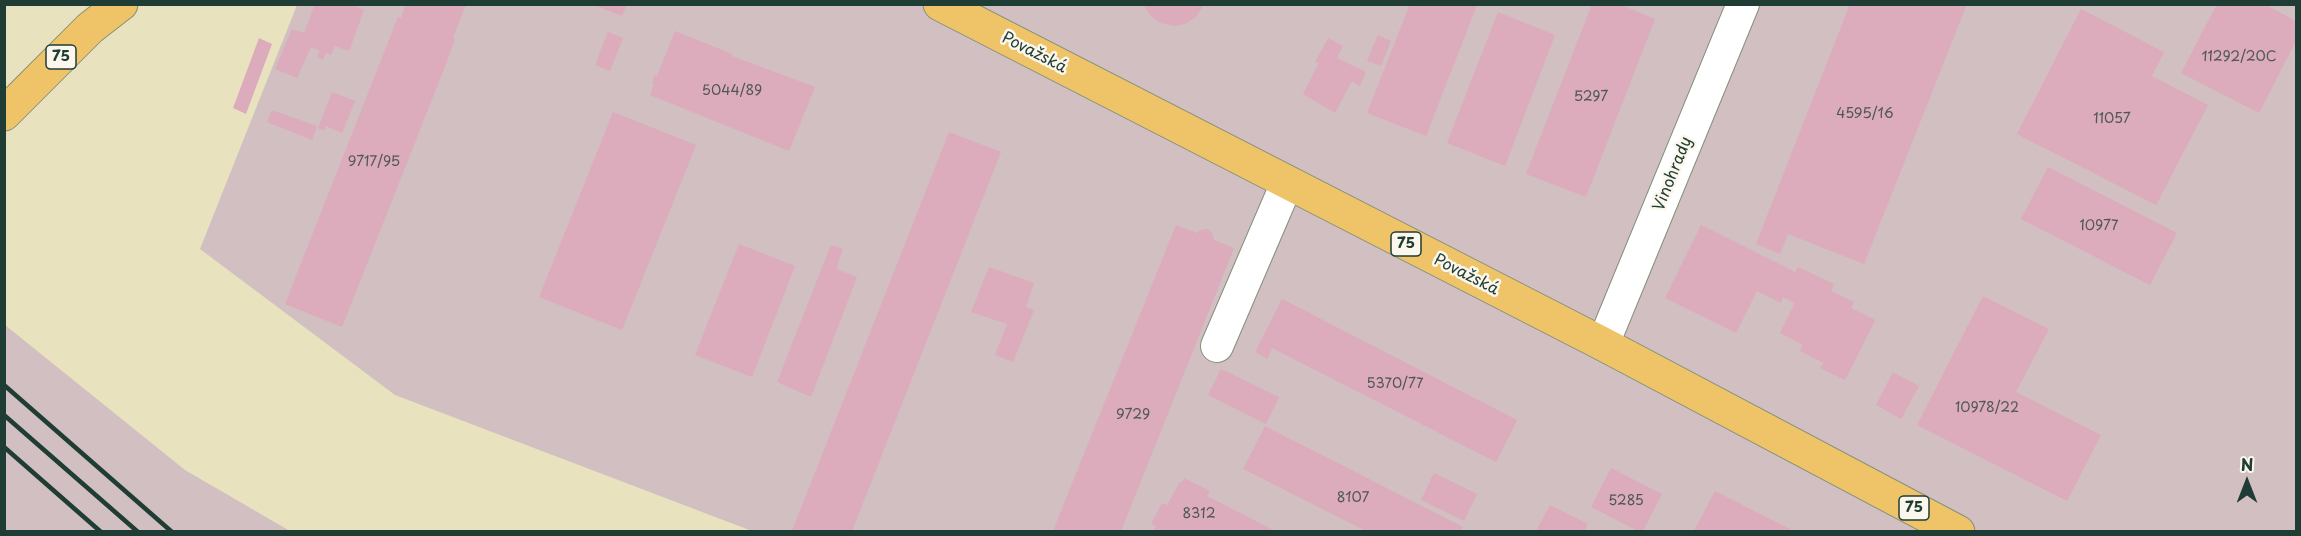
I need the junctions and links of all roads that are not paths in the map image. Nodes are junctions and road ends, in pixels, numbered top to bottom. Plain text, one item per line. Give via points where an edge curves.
1 (121, 4) edge
2 (940, 4) edge
3 (1743, 4) edge
4 (4, 114) edge
5 (1287, 183) junction
6 (1603, 344) junction
7 (1217, 346) dead end
8 (1959, 531) edge

1 - 4 main road, 75 via 90,27
2 - 5 main road, Považská / 75
3 - 6 street, Vinohrady
5 - 6 main road, Považská / 75
5 - 7 street
6 - 8 main road, Považská / 75

